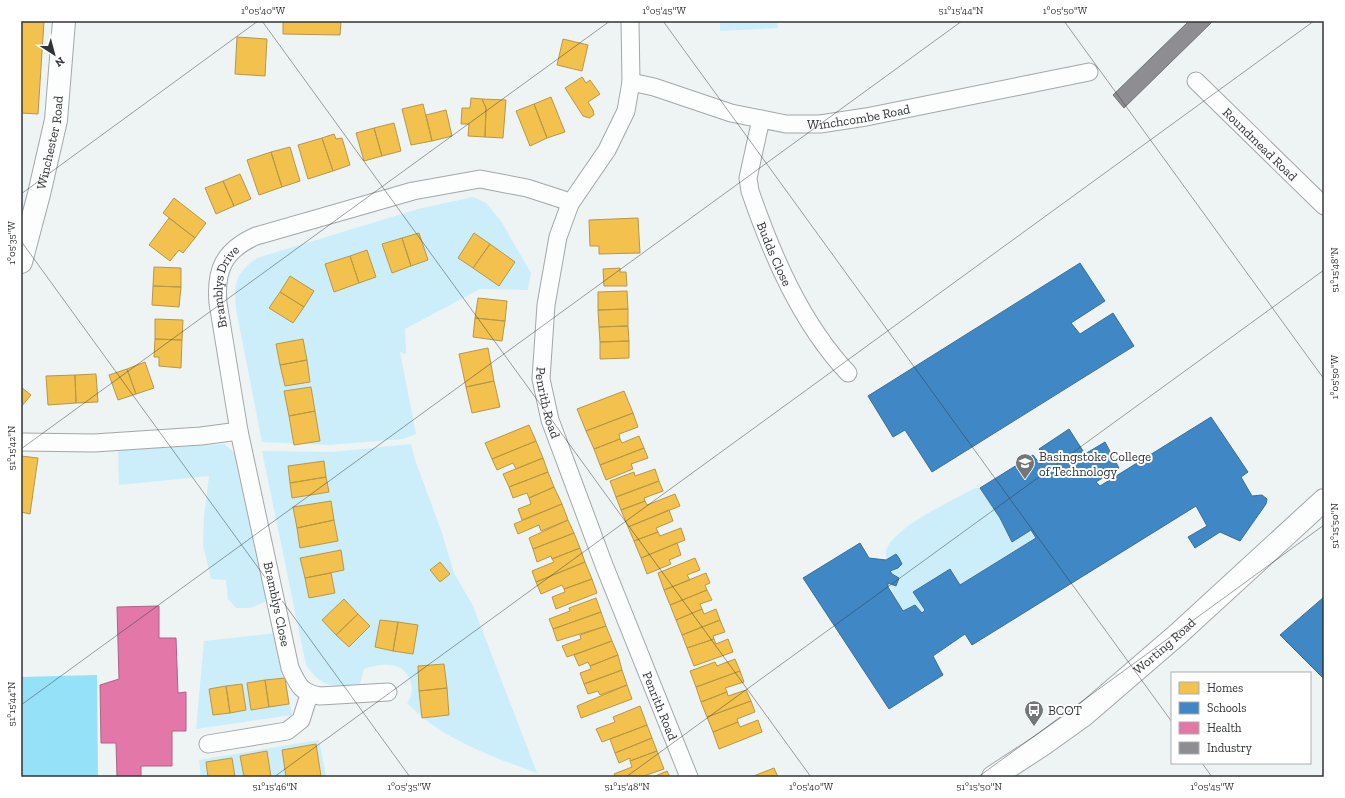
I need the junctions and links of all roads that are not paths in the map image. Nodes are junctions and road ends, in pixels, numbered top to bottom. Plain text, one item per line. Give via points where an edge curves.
1 (64, 21) edge
2 (630, 21) edge
3 (1089, 72) dead end
4 (1196, 81) dead end
5 (630, 82) junction
6 (761, 119) junction
7 (570, 204) junction
8 (1324, 206) edge
9 (21, 262) edge
10 (848, 373) dead end
11 (239, 431) junction
12 (21, 442) edge
13 (1324, 500) edge
14 (388, 692) dead end
15 (309, 694) junction
16 (208, 744) dead end
17 (690, 777) edge
18 (993, 777) edge

1 - 9 street, Winchester Road via 56,120
2 - 5 street, Penrith Road
3 - 6 street, Winchcombe Road via 820,124 786,124
4 - 8 street, Roundmead Road
5 - 6 street, Winchcombe Road via 654,87 731,113
5 - 7 street, Penrith Road via 626,111 618,129 607,150
6 - 10 street, Budds Close via 749,172 750,191 794,296 828,349
7 - 11 street, Bramblys Drive via 527,188 480,179 413,191 256,236 241,243 230,252 222,264 216,288
7 - 17 street, Penrith Road via 558,238 546,305 541,379 547,409 604,565
11 - 12 street via 94,443
11 - 15 street, Bramblys Close via 290,668 298,686
13 - 18 street, Worting Road via 1178,634 1090,710
14 - 15 street via 320,696
15 - 16 street via 301,720 287,731

